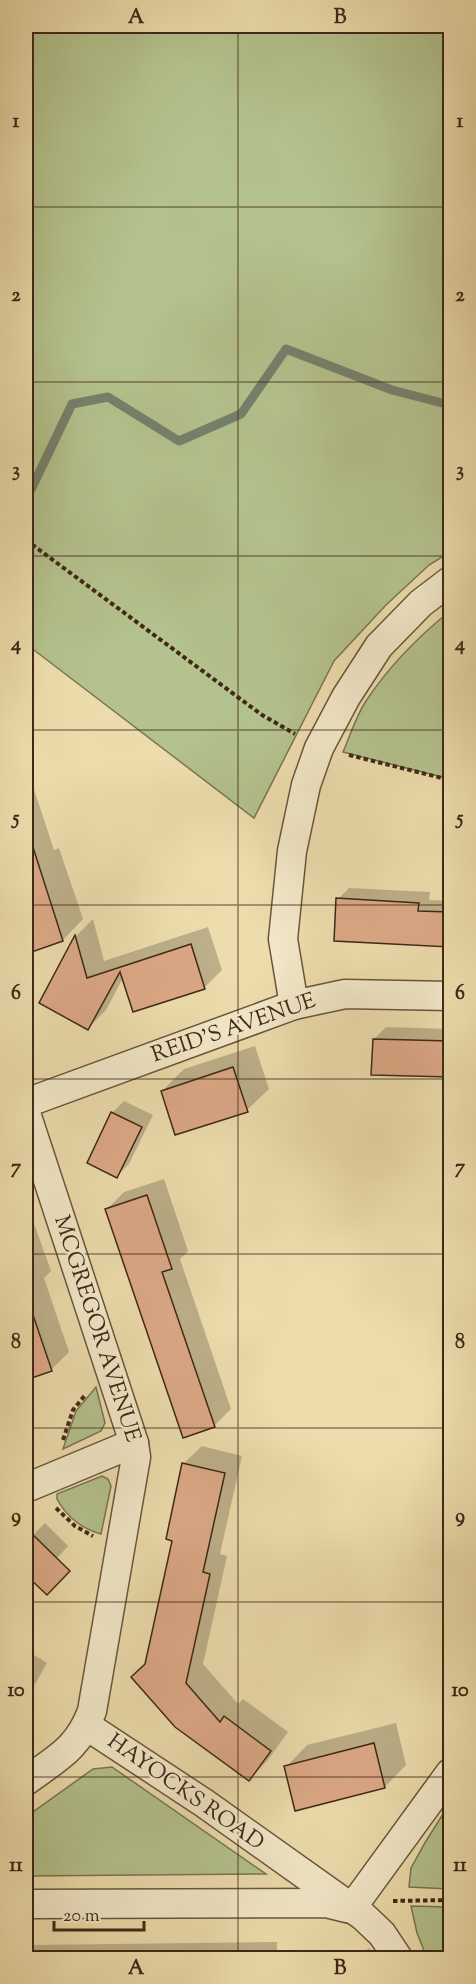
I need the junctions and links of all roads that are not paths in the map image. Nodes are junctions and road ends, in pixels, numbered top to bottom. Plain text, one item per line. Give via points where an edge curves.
1 (450, 581) edge
2 (450, 996) edge
3 (294, 1005) junction
4 (26, 1103) edge
5 (26, 1113) edge
6 (134, 1443) junction
7 (43, 1480) edge
8 (87, 1726) junction
9 (450, 1773) edge
10 (26, 1781) edge
11 (26, 1905) edge
12 (351, 1909) junction
13 (398, 1959) edge

1 - 3 street via 421,603 379,646 319,748 306,785 292,851 283,939
2 - 3 street, REID'S AVENUE via 345,994
3 - 4 street, REID'S AVENUE
5 - 6 street, MCGREGOR AVENUE
6 - 7 street
6 - 8 street, MCGREGOR AVENUE via 136,1457 123,1543
8 - 10 street, HAYOCKS ROAD via 69,1749
8 - 12 street, HAYOCKS ROAD via 204,1803
9 - 12 street
11 - 12 street, HAYOCKS ROAD via 326,1903
12 - 13 street, HAYOCKS ROAD via 374,1925

